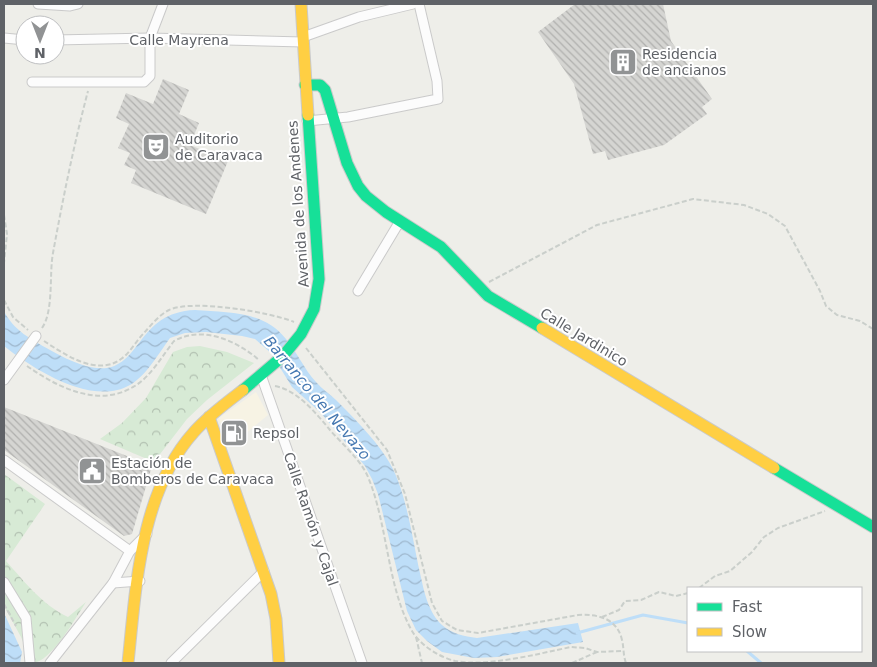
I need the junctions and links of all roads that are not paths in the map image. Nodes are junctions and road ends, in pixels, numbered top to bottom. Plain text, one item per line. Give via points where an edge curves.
1 (38, 4) edge
2 (78, 4) edge
3 (164, 4) edge
4 (301, 4) edge
5 (413, 4) edge
6 (419, 4) edge
7 (150, 38) junction
8 (303, 39) junction
9 (65, 40) edge
10 (32, 82) dead end
11 (306, 85) junction
12 (335, 119) junction
13 (308, 121) junction
14 (400, 221) junction
15 (358, 291) dead end
16 (36, 336) road end
17 (265, 376) junction
18 (4, 380) edge
19 (209, 417) junction
20 (4, 460) edge
21 (873, 527) edge
22 (147, 534) junction
23 (130, 551) junction
24 (143, 560) junction
25 (123, 566) junction
26 (264, 571) junction
27 (137, 580) junction
28 (4, 582) edge
29 (113, 584) junction
30 (30, 663) edge
31 (50, 663) edge
32 (128, 663) edge
33 (171, 663) edge
34 (279, 663) edge
35 (362, 663) edge

1 - 2 street
3 - 7 street
4 - 8 street, Avenida de los Andenes
5 - 8 street via 359,17
6 - 12 street via 437,81 438,99
7 - 8 street, Calle Mayrena
7 - 9 street, Calle Mayrena
7 - 10 street via 150,70 144,82
8 - 11 street, Avenida de los Andenes
11 - 12 street, Calle Jardinico via 322,86
11 - 13 street, Avenida de los Andenes
12 - 13 street
12 - 14 street, Calle Jardinico via 350,172 360,189 373,203
13 - 17 street, Avenida de los Andenes via 319,279 317,303 299,340
14 - 15 street
14 - 21 street, Calle Jardinico via 440,246 478,287 500,304
16 - 18 street
17 - 19 street, Avenida de los Andenes
17 - 35 street, Calle Ramón y Cajal
19 - 22 street, Avenida de los Andenes via 188,437 169,466 158,491
19 - 26 street
20 - 23 street
22 - 23 street
22 - 24 street, Avenida de los Andenes
23 - 24 street via 135,548 141,550
23 - 25 street
24 - 27 street, Avenida de los Andenes
25 - 27 street via 127,577
25 - 29 street
26 - 33 street
26 - 34 street via 274,606
27 - 29 street
27 - 32 street, Avenida de los Andenes
28 - 30 street via 26,618
29 - 31 street

